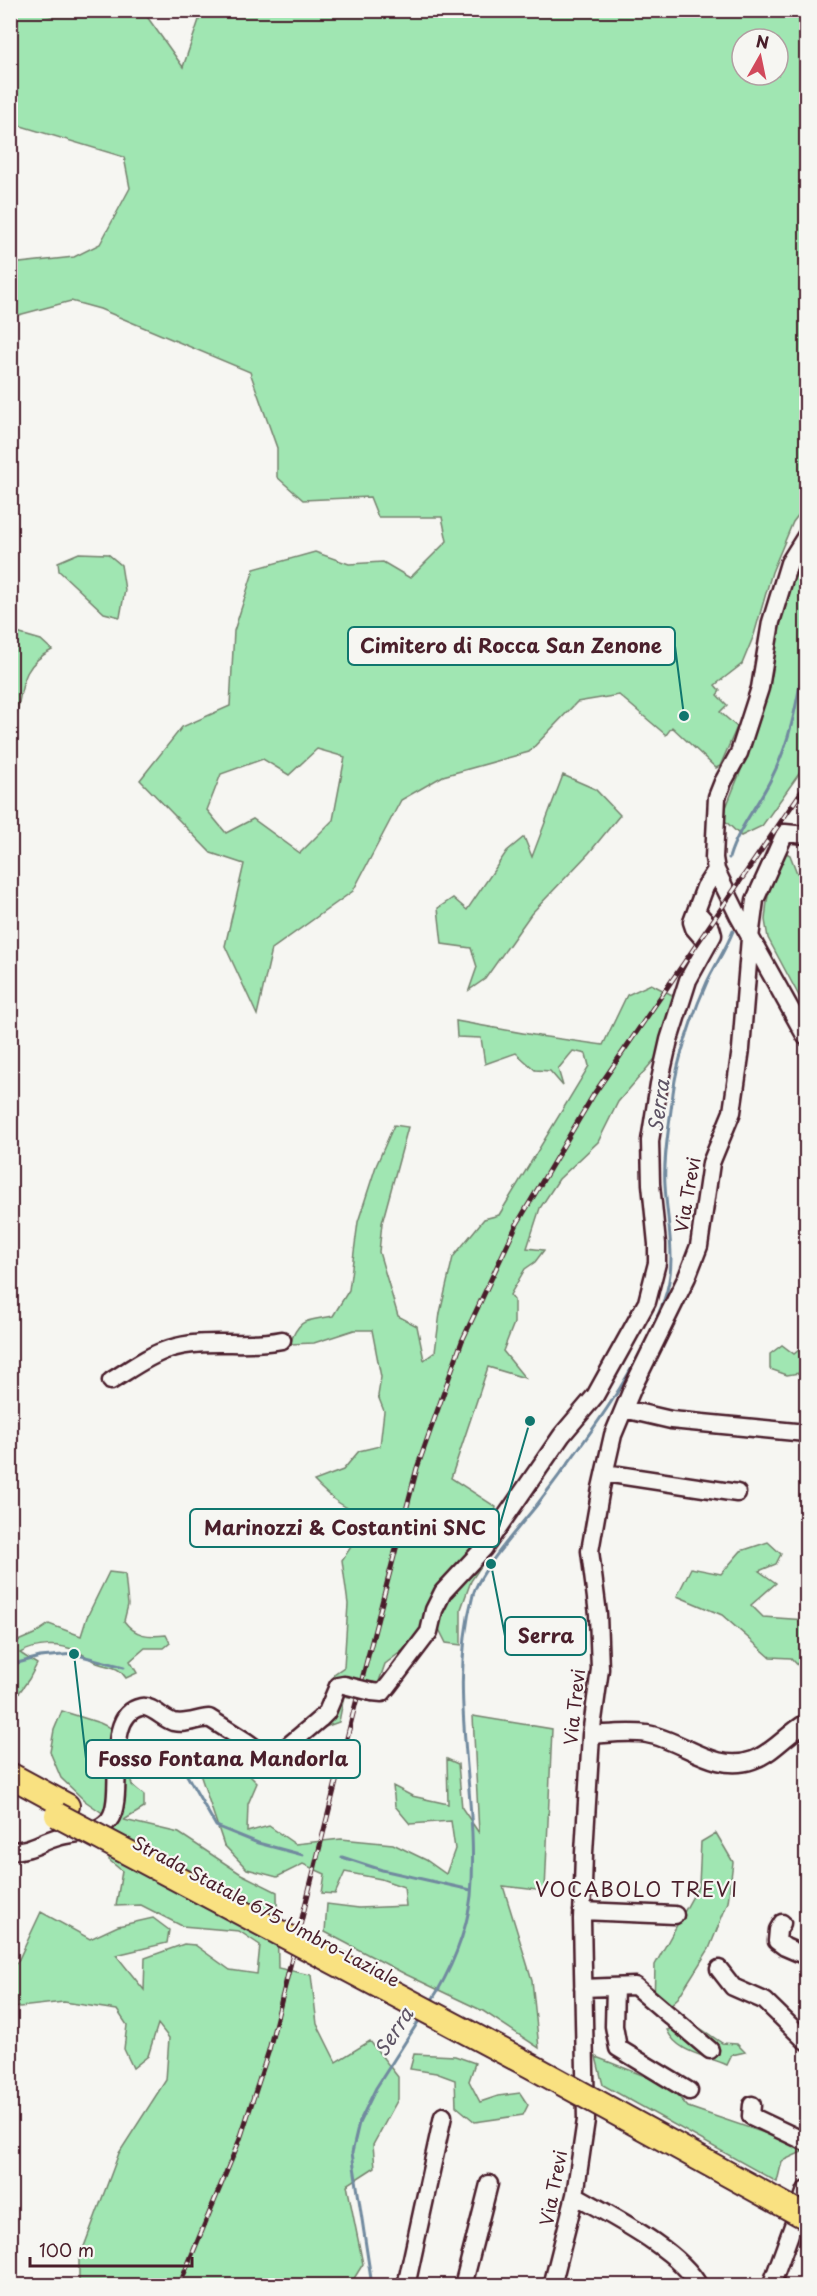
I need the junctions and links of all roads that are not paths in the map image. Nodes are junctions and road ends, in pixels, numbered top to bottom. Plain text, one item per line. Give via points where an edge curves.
1 (807, 536) edge
2 (807, 835) edge
3 (716, 870) junction
4 (750, 938) junction
5 (807, 1037) edge
6 (282, 1340) dead end
7 (111, 1381) dead end
8 (624, 1409) junction
9 (807, 1434) edge
10 (604, 1473) junction
11 (737, 1493) dead end
12 (807, 1723) edge
13 (591, 1735) junction
14 (10, 1775) edge
15 (10, 1790) edge
16 (62, 1810) junction
17 (10, 1851) edge
18 (582, 1911) junction
19 (675, 1915) dead end
20 (782, 1923) dead end
21 (807, 1956) edge
22 (718, 1968) dead end
23 (615, 1987) junction
24 (583, 1988) junction
25 (807, 2042) edge
26 (710, 2050) dead end
27 (689, 2091) dead end
28 (752, 2105) dead end
29 (443, 2116) dead end
30 (807, 2142) edge
31 (489, 2184) dead end
32 (575, 2195) junction
33 (806, 2200) edge
34 (776, 2285) edge
35 (406, 2286) edge
36 (463, 2286) edge
37 (552, 2286) edge
38 (699, 2286) edge

1 - 3 street via 789,563 771,622 760,688 740,753 717,797
2 - 4 street, Via Trevi via 785,833 755,900
3 - 4 street
3 - 17 street, bridge via 692,922 707,944 688,980 659,1084 650,1141 657,1263 646,1302 595,1396 562,1435 484,1548 443,1592 429,1632 382,1693 338,1686 321,1719 273,1755 264,1755 209,1718 186,1724 172,1722 147,1707 139,1707 126,1718 120,1732 117,1796 108,1821 96,1830 73,1832 40,1846
4 - 5 street
4 - 8 street, Via Trevi via 732,1112 711,1163 699,1246
6 - 7 street via 168,1349
8 - 9 street via 671,1420
8 - 10 street, Via Trevi
10 - 11 street
10 - 13 street, Via Trevi via 590,1551 600,1669
12 - 13 street via 754,1760 736,1763 720,1763 647,1734
13 - 18 street, Via Trevi
14 - 16 highway, Strada Statale 675 Umbro-Laziale
15 - 16 highway, Strada Statale 675 Umbro-Laziale
16 - 33 highway, Strada Statale 675 Umbro-Laziale, bridge via 521,2061
18 - 19 street
18 - 24 street, Via Trevi
20 - 21 street via 777,1941
22 - 25 street via 733,1987 765,2001
23 - 24 street
23 - 26 street via 635,1986
23 - 27 street via 618,2048
24 - 32 street, Via Trevi via 586,2120
28 - 30 street via 751,2116
29 - 35 street
31 - 36 street
32 - 37 street, Via Trevi
32 - 38 street via 661,2246 695,2277
33 - 34 street

